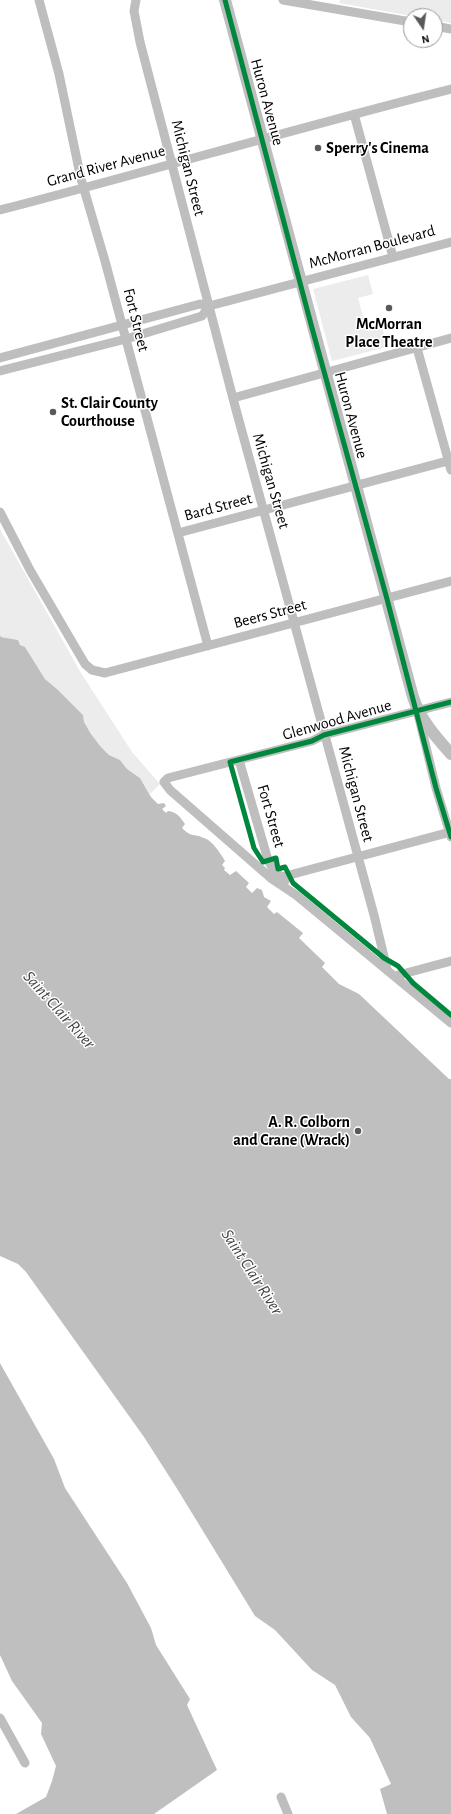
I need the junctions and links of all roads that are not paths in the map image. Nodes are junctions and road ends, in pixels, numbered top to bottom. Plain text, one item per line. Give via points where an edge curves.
1 (39, 0) edge
2 (136, 0) edge
3 (225, 0) edge
4 (283, 0) edge
5 (403, 21) edge
6 (451, 89) edge
7 (354, 114) junction
8 (263, 140) junction
9 (172, 164) junction
10 (85, 188) junction
11 (0, 210) edge
12 (451, 242) edge
13 (393, 258) junction
14 (300, 282) junction
15 (209, 306) junction
16 (122, 324) junction
17 (451, 338) edge
18 (126, 339) junction
19 (417, 348) junction
20 (0, 358) edge
21 (0, 372) edge
22 (326, 373) junction
23 (233, 398) junction
24 (450, 464) edge
25 (357, 486) junction
26 (264, 510) junction
27 (0, 512) edge
28 (178, 533) junction
29 (451, 581) edge
30 (387, 599) junction
31 (295, 623) junction
32 (208, 646) junction
33 (451, 702) edge
34 (417, 711) junction
35 (324, 735) junction
36 (451, 754) edge
37 (240, 760) junction
38 (450, 835) edge
39 (358, 857) junction
40 (282, 877) junction
41 (296, 894) junction
42 (451, 961) edge
43 (387, 969) junction
44 (395, 976) junction
45 (451, 1023) edge
46 (0, 1718) edge
47 (25, 1763) dead end
48 (281, 1797) dead end
49 (288, 1814) edge

1 - 10 street, Fort Street
2 - 9 street, Michigan Street via 134,11 140,42
3 - 8 main road, Huron Avenue
4 - 5 street
6 - 7 street, Grand River Avenue
7 - 8 street, Grand River Avenue
7 - 13 street
8 - 9 street, Grand River Avenue
8 - 14 main road, Huron Avenue
9 - 10 street, Grand River Avenue
9 - 15 street, Michigan Street
10 - 11 street, Grand River Avenue
10 - 16 street, Fort Street
12 - 13 street, McMorran Boulevard
13 - 14 street, McMorran Boulevard
14 - 15 street, McMorran Boulevard
14 - 22 main road, Huron Avenue
15 - 16 street, McMorran Boulevard via 200,304
15 - 18 street, McMorran Boulevard via 202,316
15 - 23 street, Michigan Street
16 - 18 street, Fort Street
16 - 20 street, McMorran Boulevard
17 - 19 street
18 - 21 street, McMorran Boulevard
18 - 28 street, Fort Street
19 - 22 street
19 - 24 street
22 - 23 street
22 - 25 main road, Huron Avenue
23 - 26 street, Michigan Street
24 - 25 street, Bard Street
25 - 26 street, Bard Street
25 - 30 main road, Huron Avenue
26 - 28 street, Bard Street
26 - 31 street, Michigan Street
27 - 32 street, Beers Street via 30,570 89,668 105,673
28 - 32 street, Fort Street
29 - 30 street, Beers Street
30 - 31 street, Beers Street
30 - 34 main road, Huron Avenue
31 - 32 street, Beers Street
31 - 35 street, Michigan Street
33 - 34 street, Glenwood Avenue
34 - 35 street, Glenwood Avenue
34 - 36 main road
34 - 38 street, Huron Avenue
35 - 37 street, Glenwood Avenue via 312,741
35 - 39 street, Michigan Street
37 - 40 street, Fort Street via 268,860
37 - 41 street, Glenwood Avenue via 168,778 164,782 272,879
38 - 39 street
39 - 40 street
39 - 43 street, Michigan Street
40 - 41 street, Fort Street
41 - 43 street
42 - 44 street
43 - 44 street
44 - 45 street
46 - 47 street
48 - 49 street

